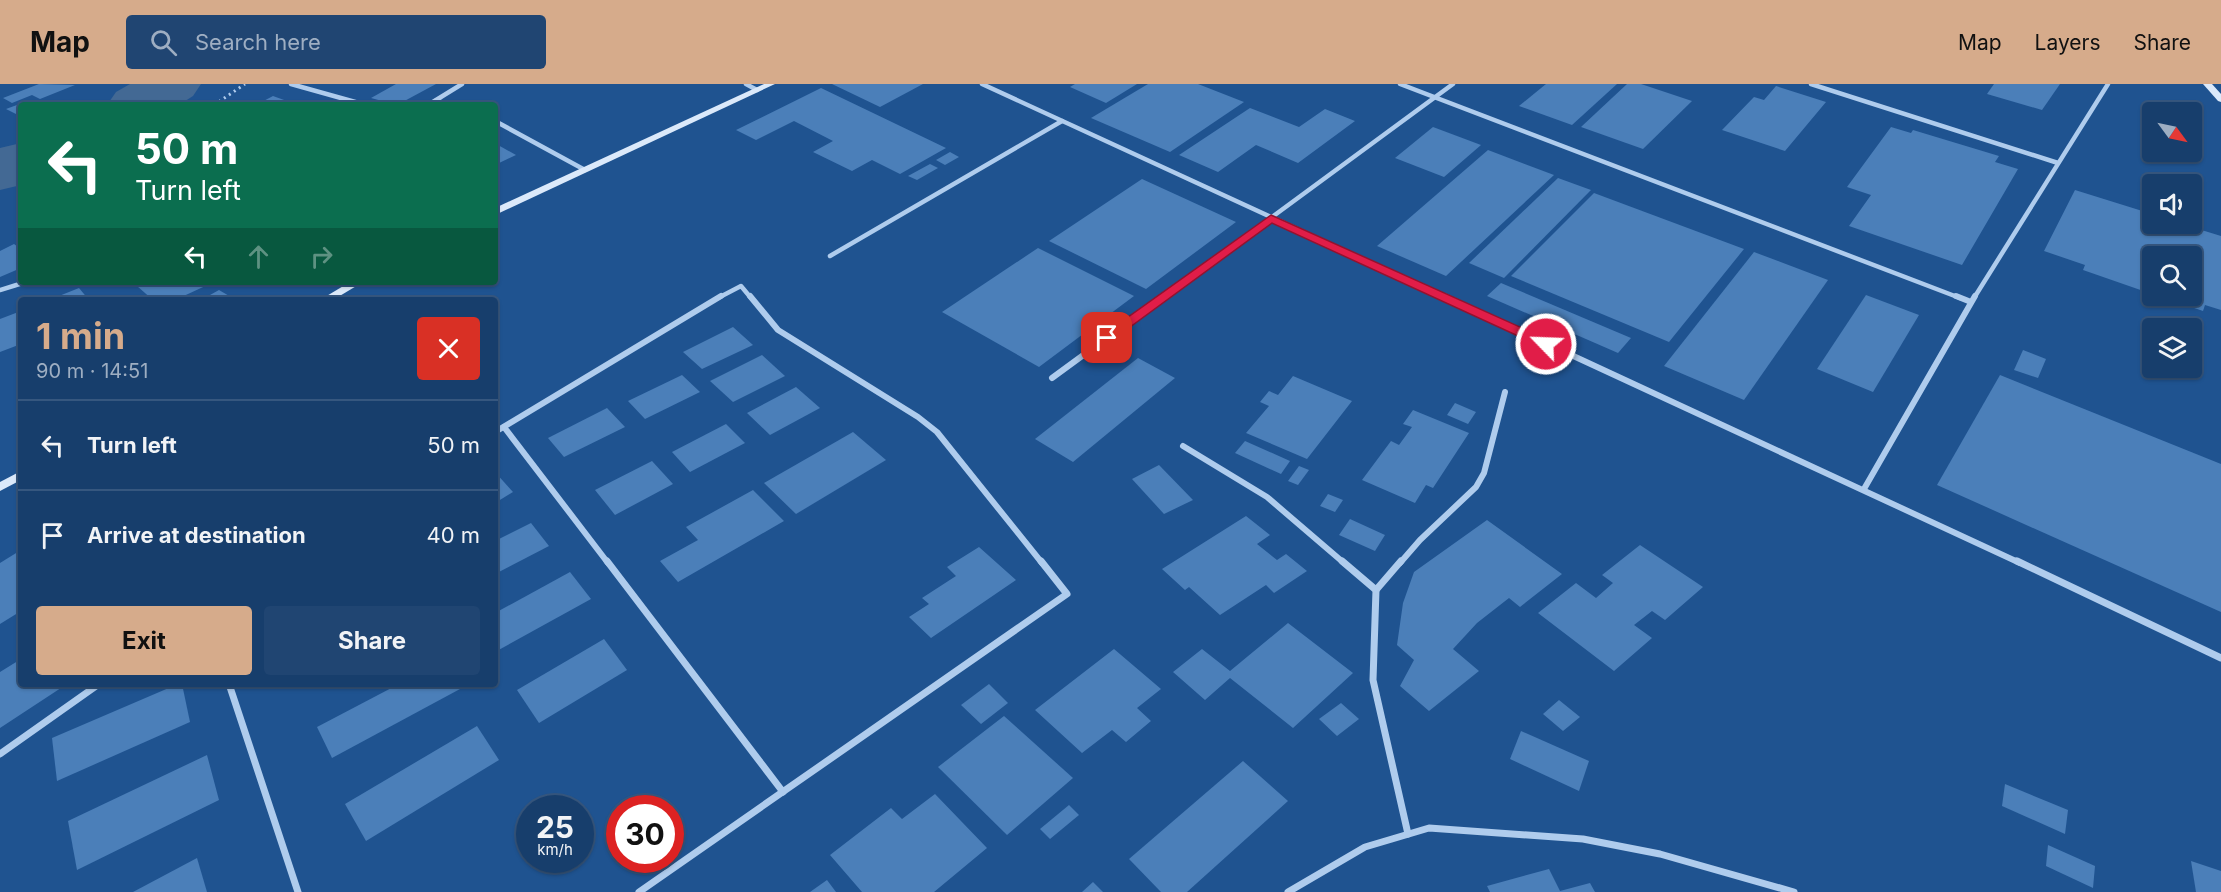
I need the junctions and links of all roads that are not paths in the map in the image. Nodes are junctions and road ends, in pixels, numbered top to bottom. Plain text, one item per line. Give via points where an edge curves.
1 (291, 84) edge
2 (462, 84) edge
3 (746, 84) edge
4 (771, 84) edge
5 (982, 84) edge
6 (1400, 84) edge
7 (1453, 84) edge
8 (1811, 84) edge
9 (2108, 84) edge
10 (2207, 84) edge
11 (757, 90) junction
12 (1435, 97) junction
13 (2221, 99) edge
14 (435, 100) junction
15 (355, 102) edge
16 (432, 102) edge
17 (444, 102) edge
18 (1062, 121) junction
19 (498, 123) edge
20 (2058, 163) junction
21 (585, 170) junction
22 (498, 211) edge
23 (1271, 218) junction
24 (830, 256) dead end
25 (18, 284) edge
26 (352, 285) edge
27 (0, 290) edge
28 (330, 297) edge
29 (1971, 302) junction
30 (1052, 378) dead end
31 (1504, 392) dead end
32 (504, 426) junction
33 (498, 430) edge
34 (1183, 446) dead end
35 (18, 478) edge
36 (0, 487) edge
37 (1864, 489) junction
38 (1376, 590) junction
39 (2221, 658) edge
40 (95, 687) edge
41 (230, 687) edge
42 (0, 754) edge
43 (783, 792) junction
44 (1408, 834) junction
45 (298, 892) edge
46 (639, 892) edge
47 (1288, 892) edge
48 (1794, 892) edge

1 - 15 street
2 - 14 street
3 - 11 street
4 - 11 street
5 - 18 street
6 - 12 street
7 - 12 street
8 - 20 street
9 - 20 street
10 - 13 street
11 - 21 street
12 - 23 street
12 - 29 street
14 - 16 street
14 - 17 street
18 - 23 street
18 - 24 street
19 - 21 street
20 - 29 street
21 - 22 street
23 - 30 street
23 - 37 street
25 - 27 street
26 - 28 street
29 - 37 street
31 - 38 street via 1484,473 1476,487 1420,540
32 - 33 street
32 - 43 street
32 - 43 street via 741,286 778,330 937,432 1067,594
34 - 38 street via 1267,497
35 - 36 street
37 - 39 street
38 - 44 street via 1373,680
40 - 42 street
41 - 45 street
43 - 46 street
44 - 47 street via 1365,848
44 - 48 street via 1429,828 1583,839 1660,854

